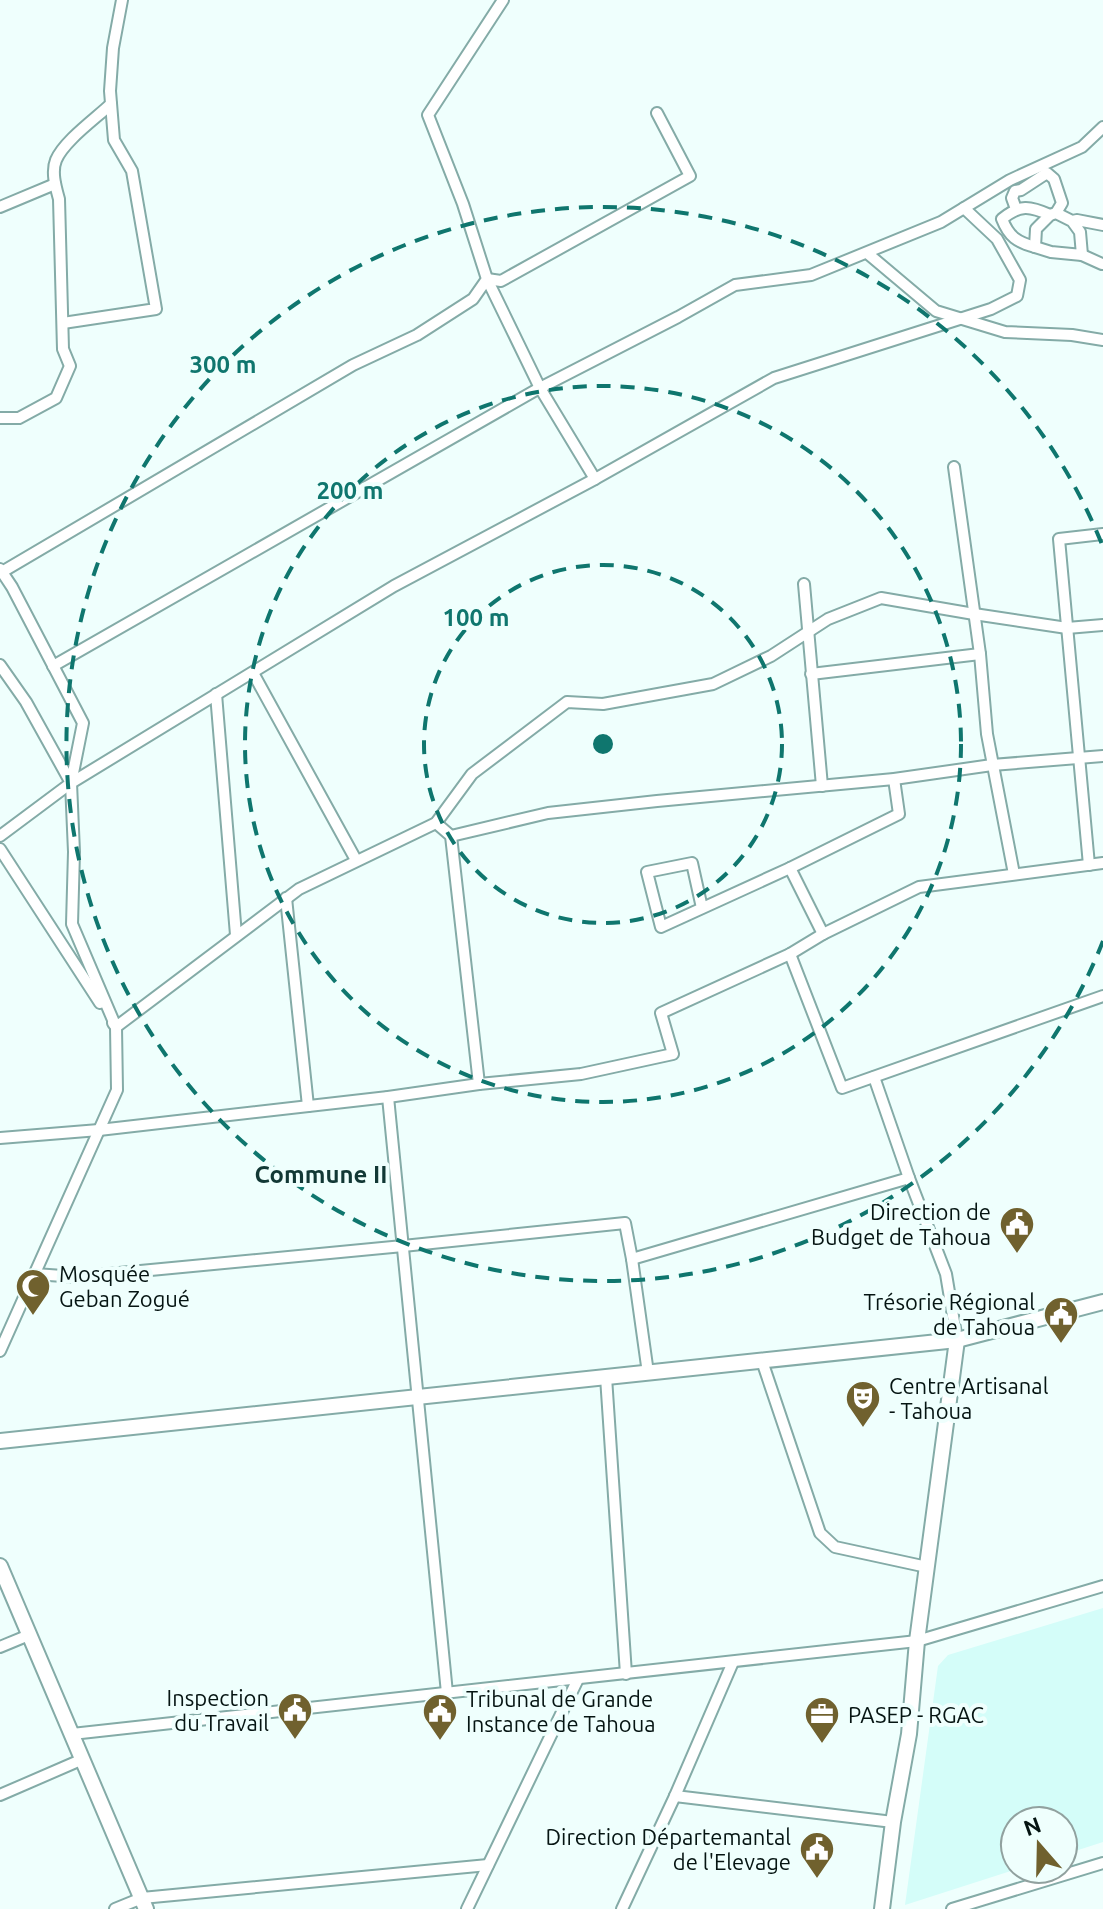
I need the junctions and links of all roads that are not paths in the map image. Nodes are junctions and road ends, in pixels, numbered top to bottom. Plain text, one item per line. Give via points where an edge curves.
1 (122, 0) edge
2 (503, 0) edge
3 (111, 104) junction
4 (657, 113) dead end
5 (1103, 127) edge
6 (1082, 147) junction
7 (1047, 173) junction
8 (55, 184) junction
9 (0, 207) edge
10 (964, 208) junction
11 (1016, 209) junction
12 (1053, 214) junction
13 (1072, 221) junction
14 (1103, 225) edge
15 (1035, 247) junction
16 (867, 253) junction
17 (1082, 255) junction
18 (1103, 263) edge
19 (487, 279) junction
20 (962, 319) junction
21 (63, 323) junction
22 (1103, 340) edge
23 (540, 388) junction
24 (0, 418) edge
25 (954, 467) dead end
26 (595, 479) junction
27 (1103, 534) edge
28 (1, 571) edge
29 (804, 584) dead end
30 (974, 614) junction
31 (1103, 625) edge
32 (1067, 628) junction
33 (807, 633) junction
34 (980, 654) junction
35 (0, 665) edge
36 (53, 666) junction
37 (253, 673) junction
38 (811, 674) junction
39 (216, 694) junction
40 (1103, 756) edge
41 (1078, 757) junction
42 (992, 765) junction
43 (894, 779) junction
44 (71, 783) junction
45 (822, 786) junction
46 (436, 823) junction
47 (0, 836) edge
48 (451, 836) junction
49 (0, 849) edge
50 (356, 860) junction
51 (1103, 863) edge
52 (1089, 865) junction
53 (790, 868) junction
54 (1014, 874) junction
55 (286, 898) junction
56 (702, 908) junction
57 (823, 934) junction
58 (236, 935) junction
59 (790, 954) junction
60 (1103, 996) edge
61 (116, 1027) junction
62 (874, 1077) junction
63 (479, 1084) junction
64 (388, 1097) junction
65 (308, 1106) junction
66 (99, 1130) junction
67 (0, 1138) edge
68 (909, 1178) junction
69 (403, 1246) junction
70 (632, 1259) junction
71 (35, 1274) junction
72 (1103, 1302) edge
73 (957, 1340) junction
74 (0, 1351) edge
75 (762, 1361) junction
76 (648, 1373) junction
77 (606, 1377) junction
78 (418, 1397) junction
79 (0, 1441) edge
80 (0, 1566) edge
81 (927, 1567) junction
82 (1103, 1586) edge
83 (29, 1635) junction
84 (917, 1641) junction
85 (0, 1647) edge
86 (733, 1662) junction
87 (626, 1674) junction
88 (578, 1679) junction
89 (447, 1693) junction
90 (72, 1734) junction
91 (83, 1759) junction
92 (0, 1795) edge
93 (675, 1796) junction
94 (893, 1822) junction
95 (1103, 1863) edge
96 (488, 1865) junction
97 (144, 1904) edge
98 (115, 1909) edge
99 (467, 1909) edge
100 (622, 1909) edge
101 (882, 1909) edge
102 (952, 1909) edge

1 - 3 street
2 - 19 street via 428,115
3 - 8 street via 66,144 54,163
3 - 21 street via 114,140 132,171 156,309
4 - 19 street via 690,176 501,281
5 - 6 street
6 - 7 street
6 - 10 street
7 - 11 street via 1015,191
7 - 12 street via 1062,203
8 - 9 street
8 - 21 street
10 - 16 street
10 - 20 street via 997,239 1020,280 1017,296
11 - 12 street
11 - 15 street via 1002,219 1008,233
12 - 13 street
12 - 15 street via 1036,229
13 - 14 street
13 - 17 street via 1080,232
15 - 17 street
16 - 20 street via 936,311
16 - 23 street via 811,275 735,285
17 - 18 street
19 - 23 street
19 - 28 street via 473,299 417,335 353,365
20 - 22 street via 1005,332
20 - 26 street via 774,378
21 - 24 street via 63,349 70,366 56,398 19,418
23 - 26 street
23 - 36 street
25 - 30 street
26 - 37 street via 394,586
27 - 32 street via 1059,539
28 - 36 street
29 - 33 street
30 - 32 street
30 - 33 street via 881,598
30 - 34 street
31 - 32 street
32 - 41 street
33 - 38 street
33 - 46 street via 713,684 603,704 567,702 472,774
34 - 38 street
34 - 42 street
35 - 44 street
36 - 44 street via 83,723
37 - 39 street
37 - 50 street
38 - 45 street
39 - 44 street
39 - 58 street
40 - 41 street
41 - 42 street
41 - 52 street
42 - 43 street
42 - 54 street
43 - 45 street
43 - 53 street via 899,814
44 - 47 street
44 - 61 street via 72,924
45 - 48 street via 548,813
46 - 48 street
46 - 50 street
48 - 63 street
49 - 61 street
50 - 55 street
51 - 52 street
52 - 54 street
53 - 56 street
53 - 57 street
54 - 57 street via 919,887
55 - 58 street
55 - 65 street
56 - 56 street via 692,863 647,872 661,927
57 - 59 street
58 - 61 street
59 - 62 street via 842,1088
59 - 63 street via 661,1013 673,1054 581,1074
60 - 62 street
61 - 66 street via 117,1090
62 - 68 street
63 - 64 street
64 - 65 street
64 - 69 street
65 - 66 street
66 - 67 street
66 - 71 street
68 - 70 street
68 - 73 street via 946,1274
69 - 70 street via 625,1223
69 - 71 street via 77,1277
69 - 78 street
70 - 76 street
71 - 74 street
72 - 73 street
73 - 75 street
73 - 81 street
75 - 76 street
75 - 81 street via 820,1533 835,1547
76 - 77 street
77 - 78 street
77 - 87 street
78 - 79 street
78 - 89 street
80 - 83 street
81 - 84 street
82 - 84 street
83 - 85 street
83 - 90 street
84 - 86 street
84 - 94 street via 909,1734
86 - 87 street
86 - 93 street
87 - 88 street
88 - 89 street
88 - 96 street
89 - 90 street
90 - 91 street
91 - 92 street
91 - 97 street
93 - 94 street
93 - 100 street
94 - 101 street
95 - 102 street
96 - 97 street
96 - 99 street
97 - 98 street

